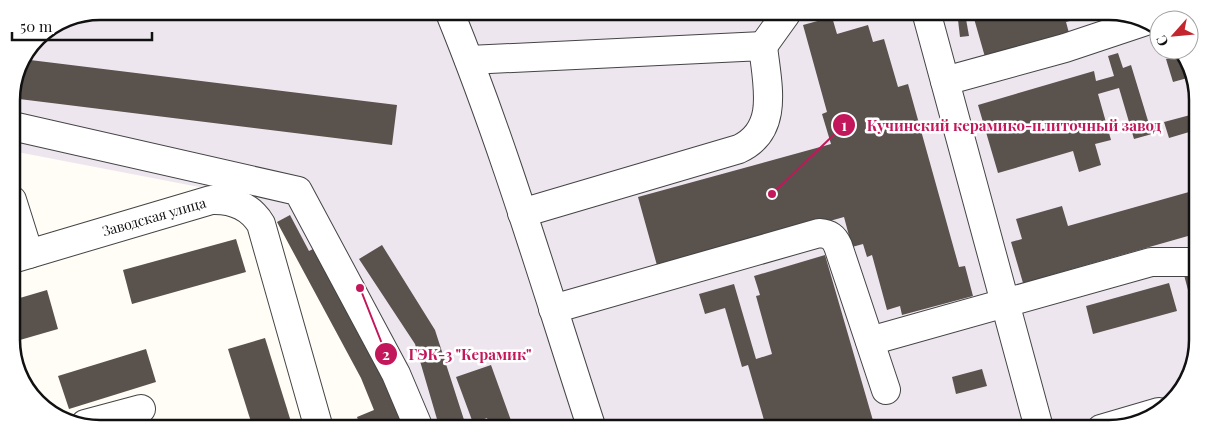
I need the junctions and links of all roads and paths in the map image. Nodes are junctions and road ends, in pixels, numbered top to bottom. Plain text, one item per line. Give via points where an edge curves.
1 (453, 20) edge
2 (782, 20) edge
3 (928, 20) edge
4 (1137, 25) edge
5 (764, 46) junction
6 (469, 60) junction
7 (945, 81) junction
8 (20, 128) edge
9 (522, 213) junction
10 (21, 257) edge
11 (1189, 262) edge
12 (1005, 303) junction
13 (553, 308) junction
14 (870, 341) junction
15 (886, 390) dead end
16 (141, 409) dead end
17 (100, 420) edge
18 (317, 420) edge
19 (415, 420) edge
20 (589, 420) edge
21 (1037, 420) edge

1 - 6 street
2 - 5 street
3 - 7 street
4 - 7 street
5 - 6 street
5 - 9 street via 768,98 766,120 752,143
6 - 9 street
7 - 12 street
8 - 19 street via 298,191 396,374
9 - 13 street
10 - 18 street, Заводская улица via 211,200 231,202 249,210 261,224
11 - 12 street via 1151,262
12 - 14 street
12 - 21 street
13 - 14 street via 820,233 829,234 838,246
13 - 20 street
14 - 15 street
16 - 17 street

